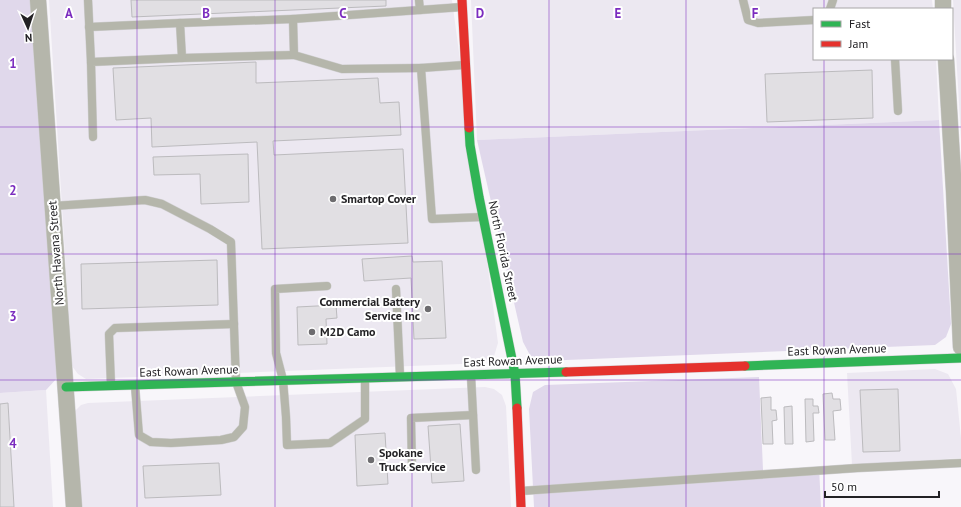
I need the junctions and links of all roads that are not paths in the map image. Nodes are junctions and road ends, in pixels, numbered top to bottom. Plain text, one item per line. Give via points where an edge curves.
1 (38, 0) edge
2 (88, 0) edge
3 (420, 0) edge
4 (743, 0) edge
5 (462, 4) edge
6 (420, 10) junction
7 (293, 19) junction
8 (813, 20) edge
9 (180, 23) junction
10 (89, 27) junction
11 (294, 55) junction
12 (182, 58) junction
13 (895, 60) edge
14 (946, 60) edge
15 (91, 62) junction
16 (465, 65) junction
17 (421, 68) junction
18 (898, 111) dead end
19 (94, 137) dead end
20 (958, 190) edge
21 (53, 206) junction
22 (483, 217) junction
23 (327, 286) dead end
24 (396, 290) dead end
25 (234, 324) junction
26 (961, 347) edge
27 (961, 358) edge
28 (515, 374) junction
29 (471, 375) junction
30 (400, 377) junction
31 (365, 378) junction
32 (283, 380) junction
33 (236, 382) junction
34 (111, 385) junction
35 (135, 385) junction
36 (66, 387) junction
37 (472, 415) junction
38 (961, 464) edge
39 (412, 468) dead end
40 (476, 470) dead end
41 (520, 491) junction
42 (74, 507) edge
43 (521, 507) edge

1 - 21 street, North Havana Street
2 - 10 lane
3 - 6 lane
4 - 8 lane via 748,20 758,23
5 - 6 lane
5 - 16 street, North Florida Street
6 - 7 lane
7 - 9 lane
7 - 11 lane
9 - 10 lane
9 - 12 lane
10 - 15 lane
11 - 12 lane
11 - 17 lane via 342,69
12 - 15 lane
13 - 18 lane
14 - 20 street
15 - 19 lane
16 - 17 lane
16 - 22 street, North Florida Street via 470,145
17 - 22 lane via 432,219
20 - 26 street
21 - 25 lane via 145,200 162,204 232,242
21 - 36 street, North Havana Street
22 - 28 street, North Florida Street
23 - 32 lane via 275,289 276,353
24 - 30 lane
25 - 33 lane
25 - 34 lane via 115,328 109,334
27 - 28 street, East Rowan Avenue
28 - 29 street, East Rowan Avenue
28 - 41 street, North Florida Street
29 - 30 street, East Rowan Avenue
29 - 37 lane
30 - 31 street, East Rowan Avenue
31 - 32 street, East Rowan Avenue
31 - 32 lane via 365,419 330,443 287,445
32 - 33 street, East Rowan Avenue
33 - 35 street, East Rowan Avenue
33 - 35 lane via 245,407 243,426 234,437 171,443 152,442 139,435
34 - 35 street, East Rowan Avenue
34 - 36 street, East Rowan Avenue
36 - 42 street, North Havana Street
37 - 39 lane via 410,418
37 - 40 lane
38 - 41 lane via 849,468
41 - 43 street, North Florida Street

